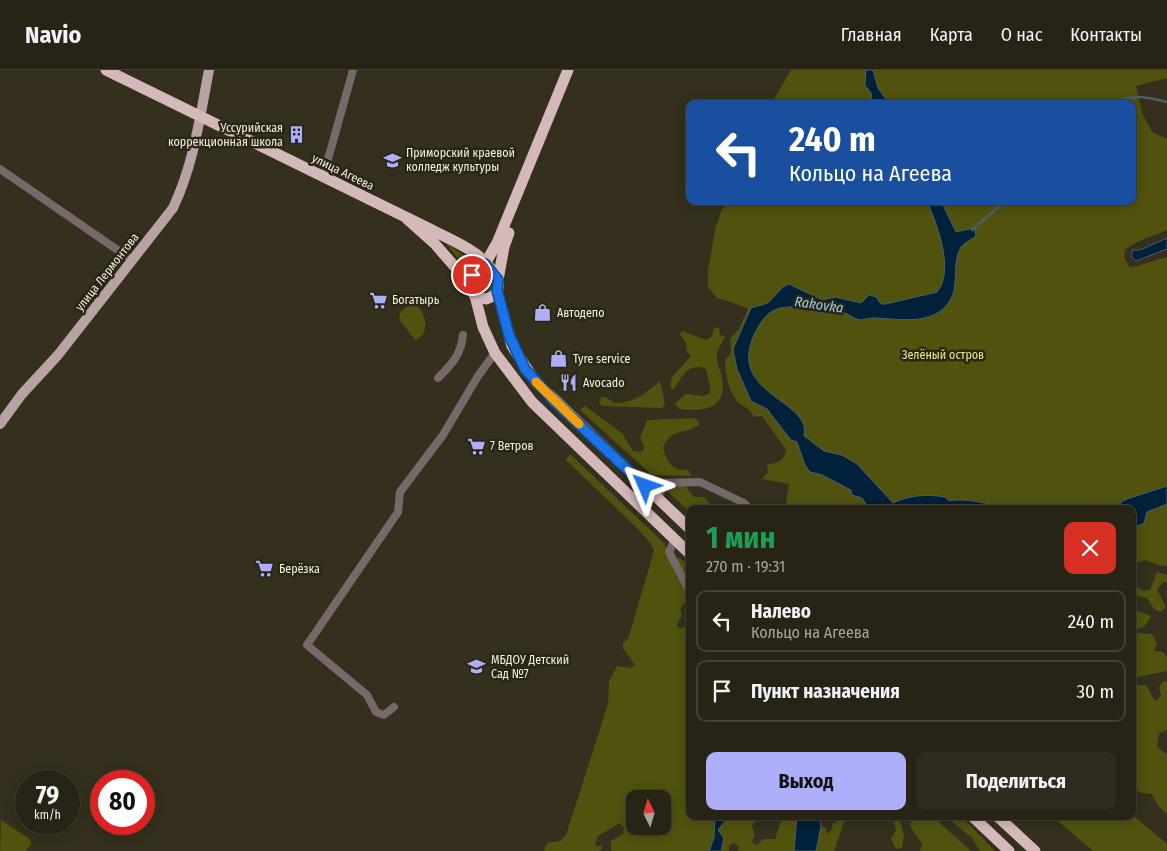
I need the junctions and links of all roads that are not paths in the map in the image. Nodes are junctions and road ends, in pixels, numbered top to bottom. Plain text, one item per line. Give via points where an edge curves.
1 (106, 70) edge
2 (209, 70) edge
3 (353, 70) edge
4 (568, 70) edge
5 (575, 70) edge
6 (201, 118) junction
7 (0, 169) edge
8 (323, 177) junction
9 (407, 219) junction
10 (132, 260) junction
11 (485, 264) junction
12 (498, 285) junction
13 (472, 293) junction
14 (463, 335) dead end
15 (495, 353) junction
16 (438, 378) dead end
17 (0, 424) edge
18 (658, 498) junction
19 (746, 505) edge
20 (686, 525) edge
21 (675, 540) junction
22 (686, 550) edge
23 (686, 584) edge
24 (394, 707) dead end
25 (976, 820) edge
26 (1002, 820) edge
27 (1009, 851) edge
28 (1035, 851) edge

1 - 6 highway, улица Агеева
2 - 6 main road, улица Лермонтова
3 - 8 street
4 - 11 highway via 502,232
5 - 12 highway via 504,247
6 - 8 highway, улица Агеева
6 - 10 main road, улица Лермонтова via 173,208
7 - 10 street
8 - 9 highway, улица Агеева
9 - 11 highway, улица Агеева via 474,253
9 - 13 highway, улица Агеева via 435,244
10 - 17 main road, улица Лермонтова
11 - 12 highway, улица Агеева
11 - 13 highway via 470,277
12 - 13 highway via 492,296 486,299
12 - 18 highway via 512,346 525,369 554,401
13 - 15 highway, улица Агеева
14 - 16 street via 456,360
15 - 21 highway, улица Агеева via 532,402
15 - 24 street via 443,435 400,492 398,512 307,645 367,695 376,712 384,715
18 - 19 street via 664,483 700,482
18 - 20 highway
21 - 22 highway, улица Агеева
21 - 23 street via 669,552
25 - 27 highway
26 - 28 highway

